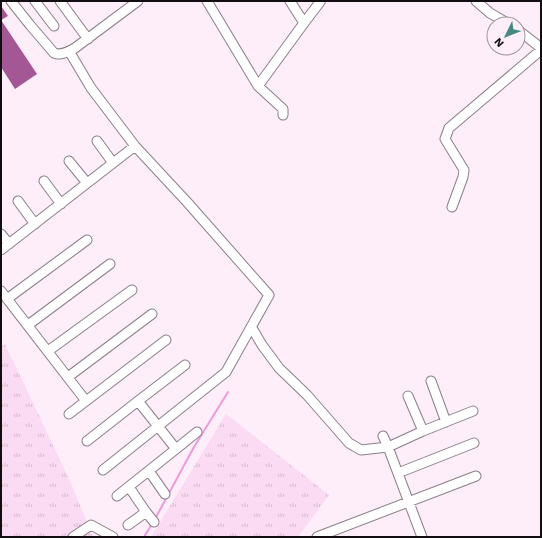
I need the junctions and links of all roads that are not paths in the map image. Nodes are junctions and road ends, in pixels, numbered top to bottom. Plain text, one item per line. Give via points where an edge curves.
1 (11, 1) edge
2 (36, 1) edge
3 (60, 1) edge
4 (207, 1) edge
5 (290, 1) edge
6 (319, 1) edge
7 (476, 1) edge
8 (132, 3) edge
9 (495, 16) edge
10 (304, 23) junction
11 (54, 26) dead end
12 (526, 36) edge
13 (88, 39) junction
14 (540, 46) edge
15 (70, 51) junction
16 (258, 86) junction
17 (283, 115) dead end
18 (97, 141) dead end
19 (135, 146) junction
20 (69, 161) dead end
21 (113, 163) junction
22 (44, 181) dead end
23 (87, 184) junction
24 (18, 201) dead end
25 (61, 204) junction
26 (452, 207) dead end
27 (35, 224) junction
28 (1, 234) edge
29 (87, 240) dead end
30 (9, 244) junction
31 (1, 250) edge
32 (110, 264) dead end
33 (132, 290) dead end
34 (1, 291) edge
35 (7, 299) junction
36 (152, 314) dead end
37 (28, 325) junction
38 (252, 328) junction
39 (166, 340) dead end
40 (48, 351) junction
41 (185, 365) dead end
42 (68, 377) junction
43 (431, 381) dead end
44 (408, 396) dead end
45 (86, 401) junction
46 (138, 401) junction
47 (473, 411) dead end
48 (69, 414) dead end
49 (446, 422) junction
50 (158, 426) junction
51 (423, 431) junction
52 (197, 432) dead end
53 (382, 436) dead end
54 (87, 441) dead end
55 (474, 443) dead end
56 (388, 446) junction
57 (176, 449) junction
58 (103, 470) dead end
59 (149, 471) junction
60 (398, 473) junction
61 (476, 476) dead end
62 (128, 487) junction
63 (165, 494) dead end
64 (117, 496) dead end
65 (409, 502) junction
66 (146, 512) junction
67 (154, 522) dead end
68 (128, 525) dead end
69 (73, 537) edge
70 (113, 537) edge
71 (317, 537) edge
72 (422, 537) edge

1 - 15 street via 54,53
2 - 11 street
3 - 13 street
4 - 16 street
5 - 10 street
6 - 10 street
7 - 9 street
8 - 13 street
10 - 16 street
12 - 14 street
13 - 15 street
14 - 26 street via 448,128 445,139 464,170
15 - 19 street via 91,88
16 - 17 street via 279,104 283,109
18 - 21 street
19 - 21 street
19 - 38 street via 269,295
20 - 23 street
21 - 23 street
22 - 25 street
23 - 25 street
24 - 27 street
25 - 27 street
27 - 30 street
28 - 30 street
29 - 35 street
30 - 31 street
32 - 37 street
33 - 40 street
34 - 35 street
35 - 37 street
36 - 42 street
37 - 40 street
38 - 50 street via 226,372
38 - 56 street via 279,368 307,395 349,443 361,450
39 - 45 street
40 - 42 street
41 - 46 street
42 - 45 street
43 - 49 street
44 - 51 street
45 - 48 street
46 - 50 street
46 - 54 street
47 - 49 street
49 - 51 street
50 - 57 street
50 - 58 street
51 - 56 street
52 - 57 street
53 - 56 street
55 - 60 street
56 - 60 street
57 - 59 street
59 - 62 street
59 - 63 street
60 - 65 street
61 - 65 street
62 - 64 street
62 - 66 street
65 - 71 street
65 - 72 street
66 - 67 street
66 - 68 street
69 - 70 street via 91,525

